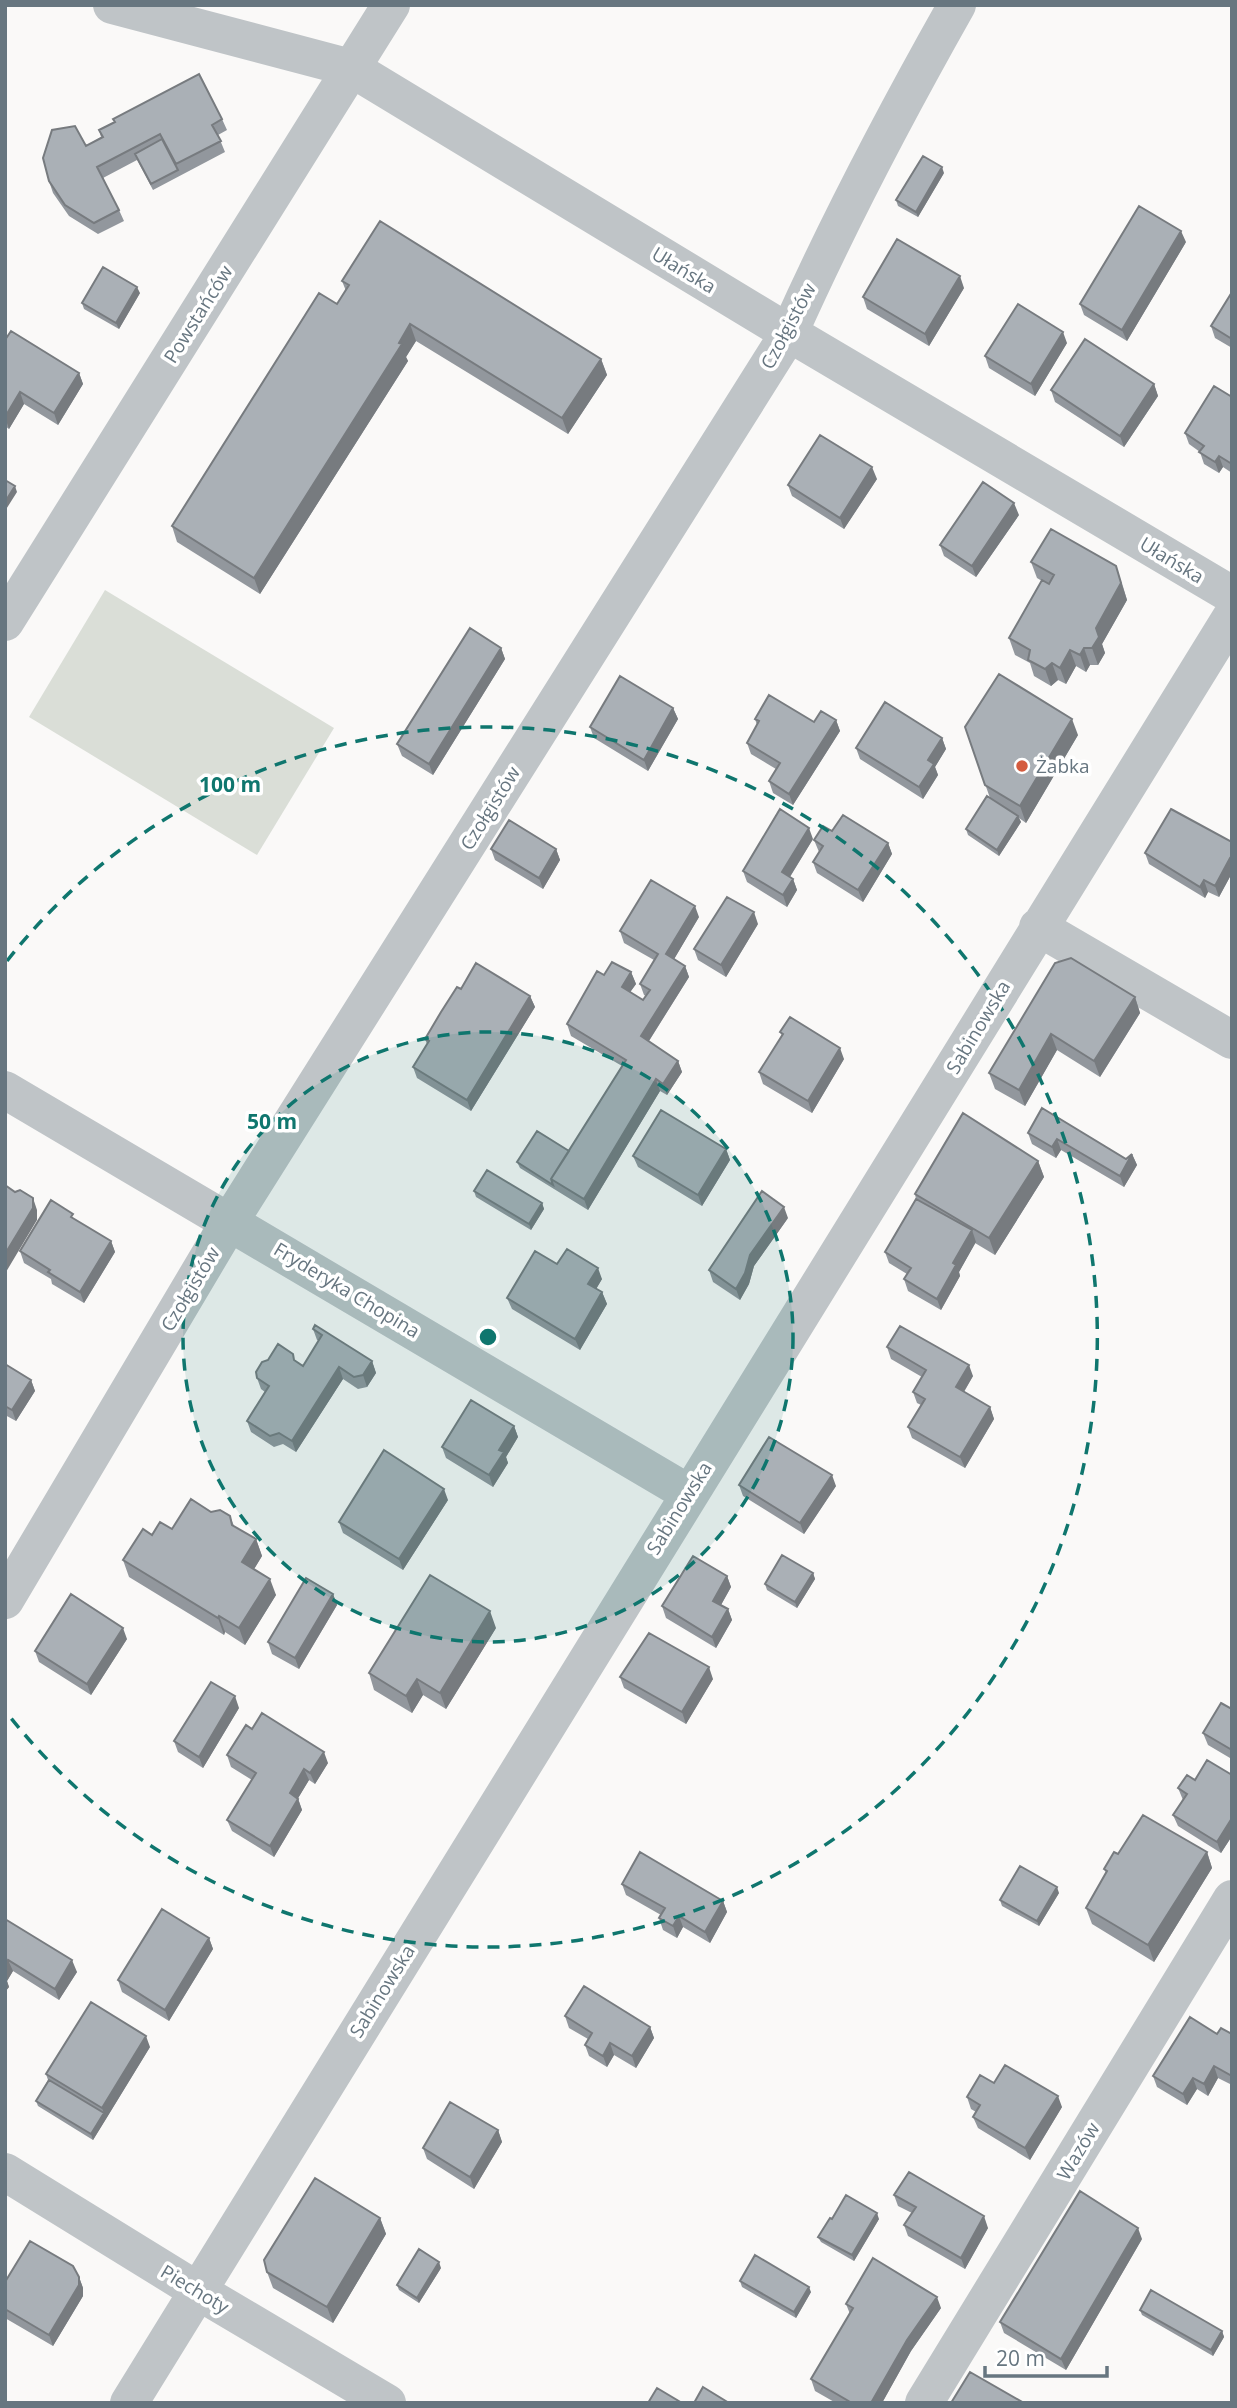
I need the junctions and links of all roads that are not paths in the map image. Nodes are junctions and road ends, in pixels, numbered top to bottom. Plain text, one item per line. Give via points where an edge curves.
1 (112, 5) edge
2 (391, 5) edge
3 (957, 5) edge
4 (351, 68) junction
5 (789, 333) junction
6 (1232, 595) edge
7 (1232, 616) edge
8 (5, 622) edge
9 (1038, 927) junction
10 (1232, 1040) edge
11 (5, 1090) edge
12 (230, 1221) junction
13 (688, 1493) junction
14 (5, 1600) edge
15 (1232, 1899) edge
16 (5, 2172) edge
17 (198, 2291) junction
18 (129, 2403) edge
19 (387, 2403) edge
20 (925, 2403) edge

1 - 4 street, Ułańska
2 - 4 street, Powstańców
3 - 5 street, Czołgistów via 860,183
4 - 5 street, Ułańska
4 - 8 street, Powstańców
5 - 6 street, Ułańska
5 - 12 street, Czołgistów
7 - 9 street, Sabinowska
9 - 10 street
9 - 13 street, Sabinowska
11 - 12 street, Fryderyka Chopina
12 - 13 street, Fryderyka Chopina
12 - 14 street, Czołgistów
13 - 17 street, Sabinowska
15 - 20 street, Wazów
16 - 17 street, Piechoty
17 - 18 street, Sabinowska
17 - 19 street, Piechoty

